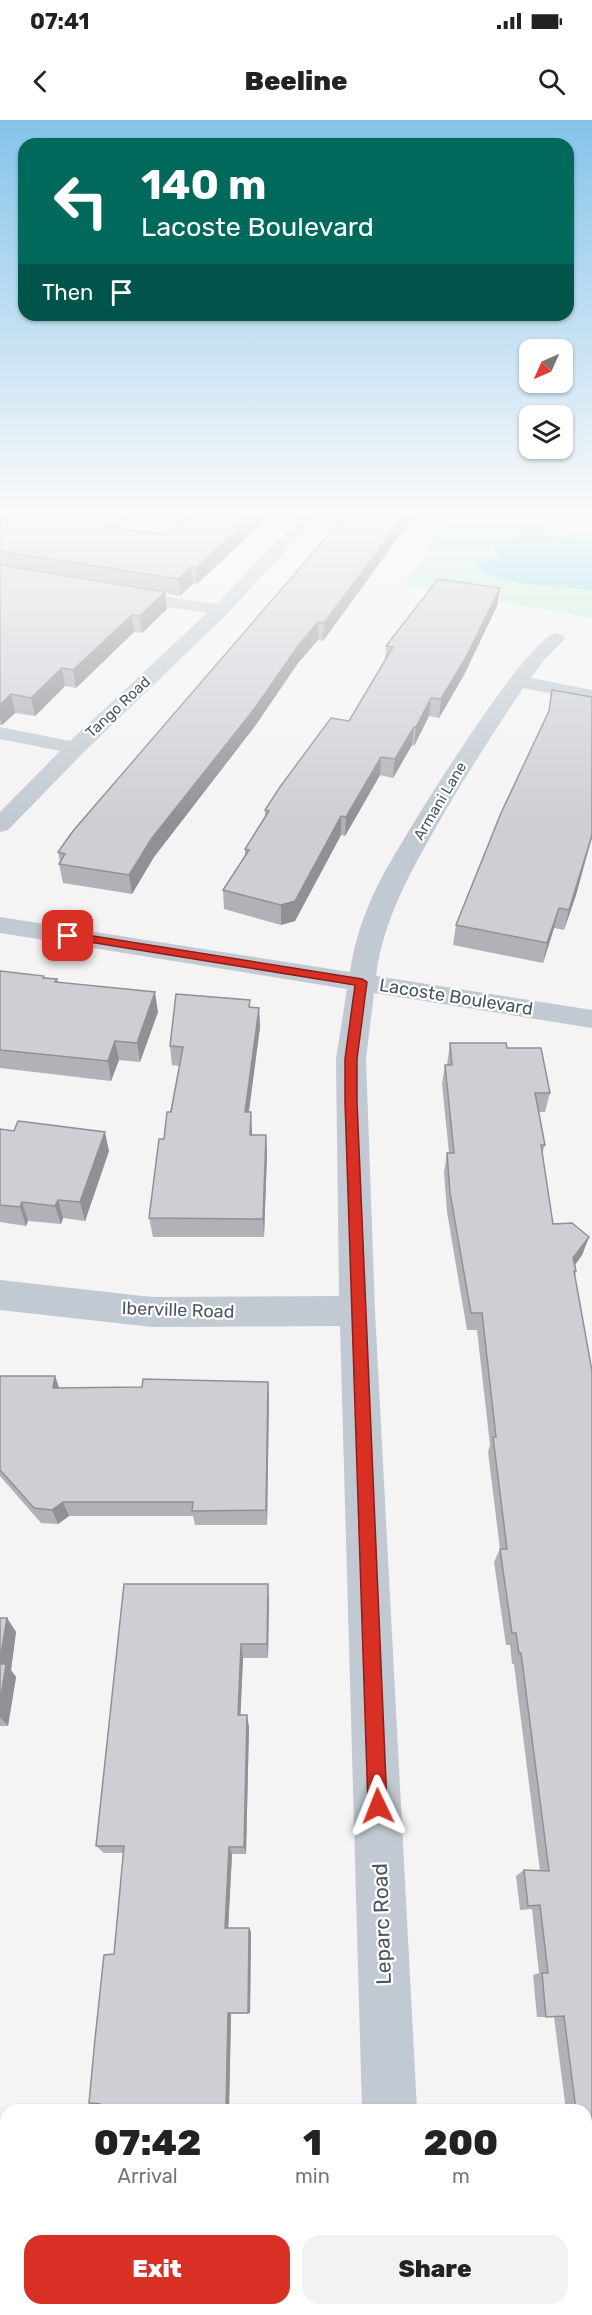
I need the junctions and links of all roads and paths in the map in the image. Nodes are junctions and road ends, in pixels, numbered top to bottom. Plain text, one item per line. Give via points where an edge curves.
1 (215, 615) edge
2 (556, 639) dead end
3 (518, 681) junction
4 (592, 696) edge
5 (0, 734) edge
6 (75, 748) junction
7 (0, 825) edge
8 (0, 925) edge
9 (362, 982) junction
10 (592, 1019) edge
11 (0, 1295) edge
12 (357, 1311) junction
13 (389, 2104) edge

1 - 6 street, Tango Road
2 - 3 street, Armani Lane
3 - 4 street
3 - 9 street, Armani Lane via 460,767 394,878 366,951
5 - 6 street
6 - 7 street, Tango Road
8 - 9 street, Lacoste Boulevard
9 - 10 street, Lacoste Boulevard
9 - 12 street, Leparc Road via 351,1059
11 - 12 street, Iberville Road via 152,1312
12 - 13 street, Leparc Road

